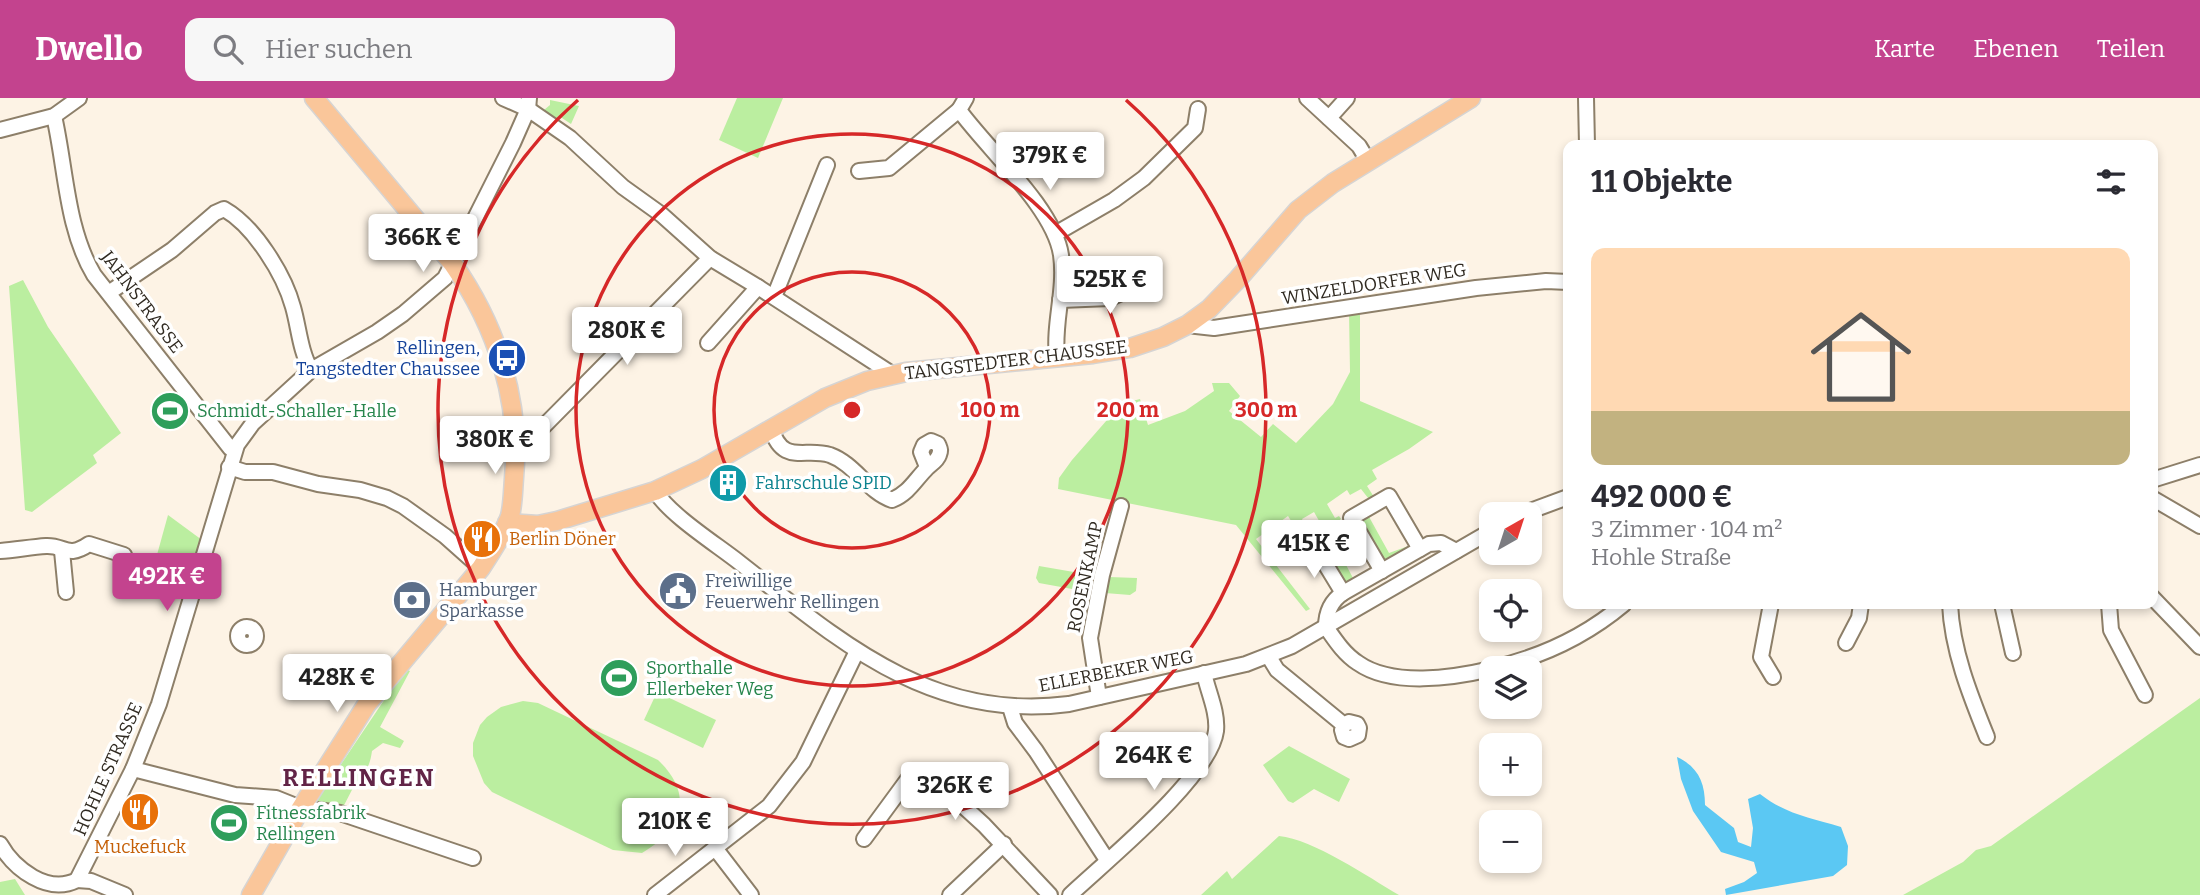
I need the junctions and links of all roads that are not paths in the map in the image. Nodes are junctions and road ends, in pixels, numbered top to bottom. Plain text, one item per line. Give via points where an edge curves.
1 (79, 98) edge
2 (314, 98) edge
3 (503, 98) edge
4 (1307, 98) edge
5 (1347, 98) edge
6 (1471, 98) edge
7 (1586, 98) edge
8 (528, 103) edge
9 (963, 104) edge
10 (1198, 109) dead end
11 (54, 116) junction
12 (1329, 118) junction
13 (0, 130) edge
14 (1587, 140) edge
15 (1368, 161) junction
16 (827, 166) dead end
17 (859, 171) dead end
18 (1055, 234) junction
19 (710, 258) junction
20 (453, 264) junction
21 (1150, 280) dead end
22 (1563, 282) edge
23 (758, 287) junction
24 (110, 292) junction
25 (774, 297) junction
26 (1060, 300) junction
27 (1187, 325) junction
28 (708, 343) dead end
29 (1057, 358) junction
30 (311, 370) junction
31 (892, 374) junction
32 (771, 428) junction
33 (516, 436) junction
34 (234, 451) junction
35 (2200, 466) edge
36 (229, 467) junction
37 (927, 467) dead end
38 (2158, 478) edge
39 (655, 491) junction
40 (1563, 499) edge
41 (2158, 502) edge
42 (1121, 506) dead end
43 (1542, 507) edge
44 (507, 523) junction
45 (2200, 526) edge
46 (1479, 538) edge
47 (1301, 547) dead end
48 (1420, 549) junction
49 (0, 551) edge
50 (62, 551) junction
51 (1456, 551) junction
52 (124, 555) dead end
53 (481, 568) junction
54 (1382, 571) junction
55 (66, 592) dead end
56 (1343, 593) junction
57 (2158, 603) edge
58 (1618, 609) edge
59 (1770, 609) edge
60 (1860, 609) edge
61 (1951, 609) edge
62 (2003, 609) edge
63 (2109, 609) edge
64 (1326, 627) junction
65 (1846, 643) dead end
66 (2200, 647) edge
67 (857, 651) junction
68 (2013, 653) dead end
69 (1269, 656) junction
70 (1533, 656) edge
71 (1479, 671) edge
72 (1204, 673) junction
73 (1773, 677) dead end
74 (2145, 695) dead end
75 (1099, 697) junction
76 (1010, 707) junction
77 (1344, 725) dead end
78 (1987, 737) dead end
79 (133, 769) junction
80 (301, 807) junction
81 (864, 839) dead end
82 (0, 844) edge
83 (1004, 844) junction
84 (715, 848) junction
85 (472, 858) dead end
86 (1107, 860) junction
87 (77, 880) junction
88 (60, 891) edge
89 (125, 895) edge
90 (251, 895) edge
91 (655, 895) edge
92 (751, 895) edge
93 (950, 895) edge
94 (1050, 895) edge
95 (1070, 895) edge

1 - 11 street
2 - 20 main road
3 - 8 street
4 - 12 street
5 - 12 street
6 - 15 main road, TANGSTEDTER CHAUSSEE
7 - 14 street
8 - 19 street
8 - 20 street, HOHLE STRASSE
9 - 17 street via 889,168
9 - 18 street
10 - 18 street via 1195,128 1144,178
11 - 13 street
11 - 24 street, JAHNSTRASSE via 82,249 94,275
12 - 15 street
15 - 27 main road, TANGSTEDTER CHAUSSEE via 1298,210 1224,294
16 - 25 street
18 - 26 street via 1063,274
19 - 23 street
19 - 33 street via 537,433
20 - 30 street, HOHLE STRASSE via 444,278 403,314
20 - 33 main road via 474,293 494,339 508,384
21 - 26 street via 1110,298
22 - 27 street, WINZELDORFER WEG via 1476,288 1214,328
23 - 25 street
23 - 28 street
24 - 30 street via 224,209 253,236 282,277
24 - 34 street, JAHNSTRASSE
25 - 31 street
26 - 29 street
27 - 29 main road, TANGSTEDTER CHAUSSEE via 1138,346
29 - 31 main road, TANGSTEDTER CHAUSSEE
30 - 34 street, HOHLE STRASSE via 253,423
31 - 32 main road, TANGSTEDTER CHAUSSEE via 844,389
32 - 37 street via 785,450 831,456 892,500 908,491
32 - 39 main road, TANGSTEDTER CHAUSSEE via 702,470
33 - 44 main road
34 - 36 street, HOHLE STRASSE
35 - 38 street
36 - 53 street via 273,472 387,498 445,536
36 - 79 street, HOHLE STRASSE via 159,704
39 - 44 main road, TANGSTEDTER CHAUSSEE via 557,522
39 - 67 street, ELLERBEKER WEG via 711,541
40 - 43 street
41 - 45 street
42 - 75 street, ROSENKAMP via 1090,639
44 - 53 main road
46 - 51 street, ELLERBEKER WEG
47 - 56 street via 1318,552
48 - 51 street via 1435,542
48 - 54 street
48 - 54 street via 1389,496 1351,518
49 - 50 street via 51,546
50 - 52 street via 79,551 89,544
50 - 55 street
51 - 64 street, ELLERBEKER WEG
53 - 80 main road via 367,704
54 - 56 street
56 - 64 street via 1328,610
57 - 66 street
58 - 70 street via 1591,628
59 - 73 street via 1761,657
60 - 65 street
61 - 78 street via 1968,692
62 - 68 street
63 - 74 street via 2111,630
64 - 69 street, ELLERBEKER WEG
64 - 71 street via 1345,653 1366,668 1429,678
67 - 76 street, ELLERBEKER WEG via 936,691
67 - 84 street via 803,762 769,806
69 - 72 street, ELLERBEKER WEG
69 - 77 street via 1276,670
72 - 75 street, ELLERBEKER WEG
72 - 86 street via 1216,715 1206,759 1181,790
75 - 76 street, ELLERBEKER WEG via 1042,707
76 - 86 street via 1015,723
79 - 80 street
79 - 87 street, HOHLE STRASSE
80 - 85 street via 373,823
80 - 90 main road
81 - 83 street via 911,775 921,771
82 - 88 street via 25,874
83 - 93 street
83 - 94 street
84 - 91 street
84 - 92 street
86 - 95 street
87 - 88 street
87 - 89 street

